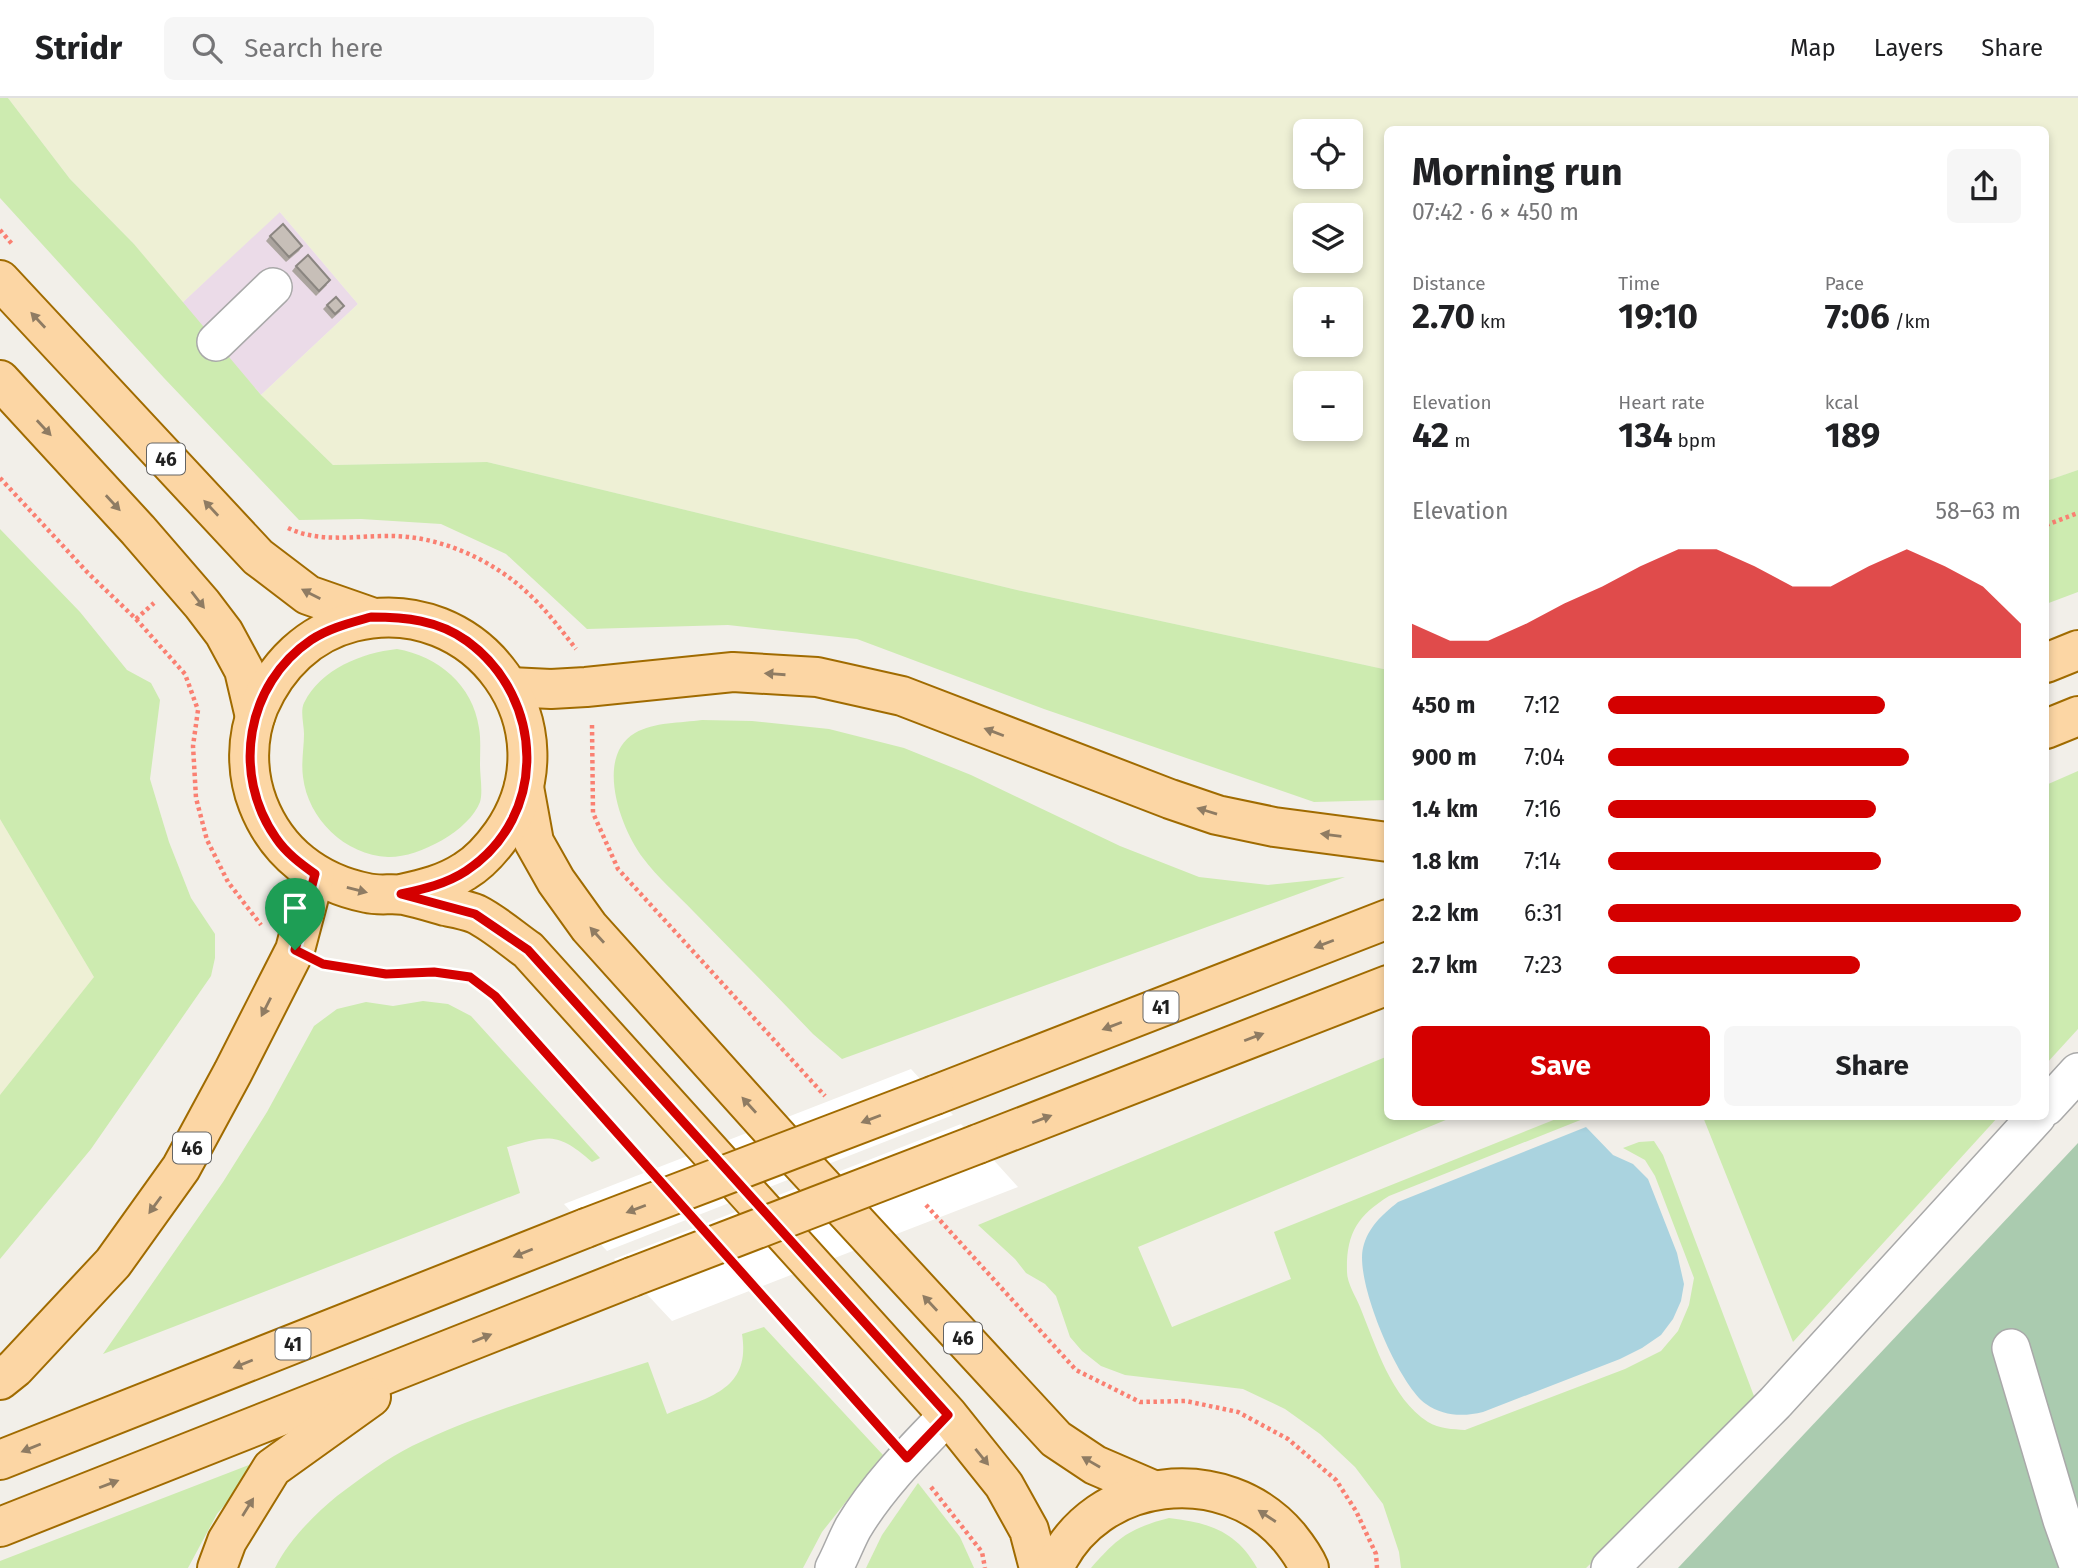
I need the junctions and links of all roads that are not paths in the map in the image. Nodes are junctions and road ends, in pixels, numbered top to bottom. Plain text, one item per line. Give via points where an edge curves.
1 (9, 265) edge
2 (273, 287) dead end
3 (216, 342) dead end
4 (0, 380) edge
5 (371, 617) junction
6 (2078, 650) edge
7 (2049, 662) edge
8 (510, 687) junction
9 (2078, 716) edge
10 (255, 717) junction
11 (2049, 728) edge
12 (524, 787) junction
13 (1384, 841) edge
14 (315, 874) junction
15 (401, 894) junction
16 (1384, 921) edge
17 (1384, 987) edge
18 (2078, 1072) edge
19 (2049, 1104) edge
20 (2033, 1120) edge
21 (2011, 1348) dead end
22 (418, 1363) junction
23 (0, 1380) edge
24 (948, 1415) junction
25 (0, 1460) edge
26 (1153, 1490) junction
27 (0, 1527) edge
28 (2078, 1565) edge
29 (217, 1568) edge
30 (834, 1568) edge
31 (1039, 1568) edge
32 (1054, 1568) edge
33 (1309, 1568) edge
34 (1611, 1568) edge

5 -> 1 main road, 46 via 308,595 258,557
2 - 3 lane
4 -> 10 main road, 46 via 202,604 244,670
5 - 8 main road, 46 via 404,617 436,625 466,640 491,661
5 - 10 main road, 46 via 340,625 311,640 286,661 267,687
6 - 7 main road
8 - 12 main road, 46 via 523,719 528,753
13 -> 8 main road via 1217,815 902,696 817,677 733,671 586,687
9 - 11 main road
10 - 14 main road, 46 via 249,742 250,768 259,806 277,840
12 - 15 main road, 46 via 512,820 484,856 435,887
26 -> 12 main road, 46 via 1095,1465 1056,1439 589,927 534,842
14 -> 15 main road, 46 via 361,892
14 -> 23 main road, 46 via 295,950 181,1168 113,1263
15 - 24 main road via 475,914 528,950
16 -> 25 main road, 41, bridge
22 -> 17 main road, bridge
18 - 19 lane
20 - 34 lane via 1775,1403
21 - 28 lane
27 -> 22 main road
29 -> 22 main road via 227,1541 272,1468
24 - 30 lane via 907,1458 854,1528
24 -> 31 main road via 1004,1485 1029,1530
26 - 32 main road via 1116,1503 1085,1525
33 -> 26 main road via 1304,1555 1276,1522 1239,1499 1197,1488

